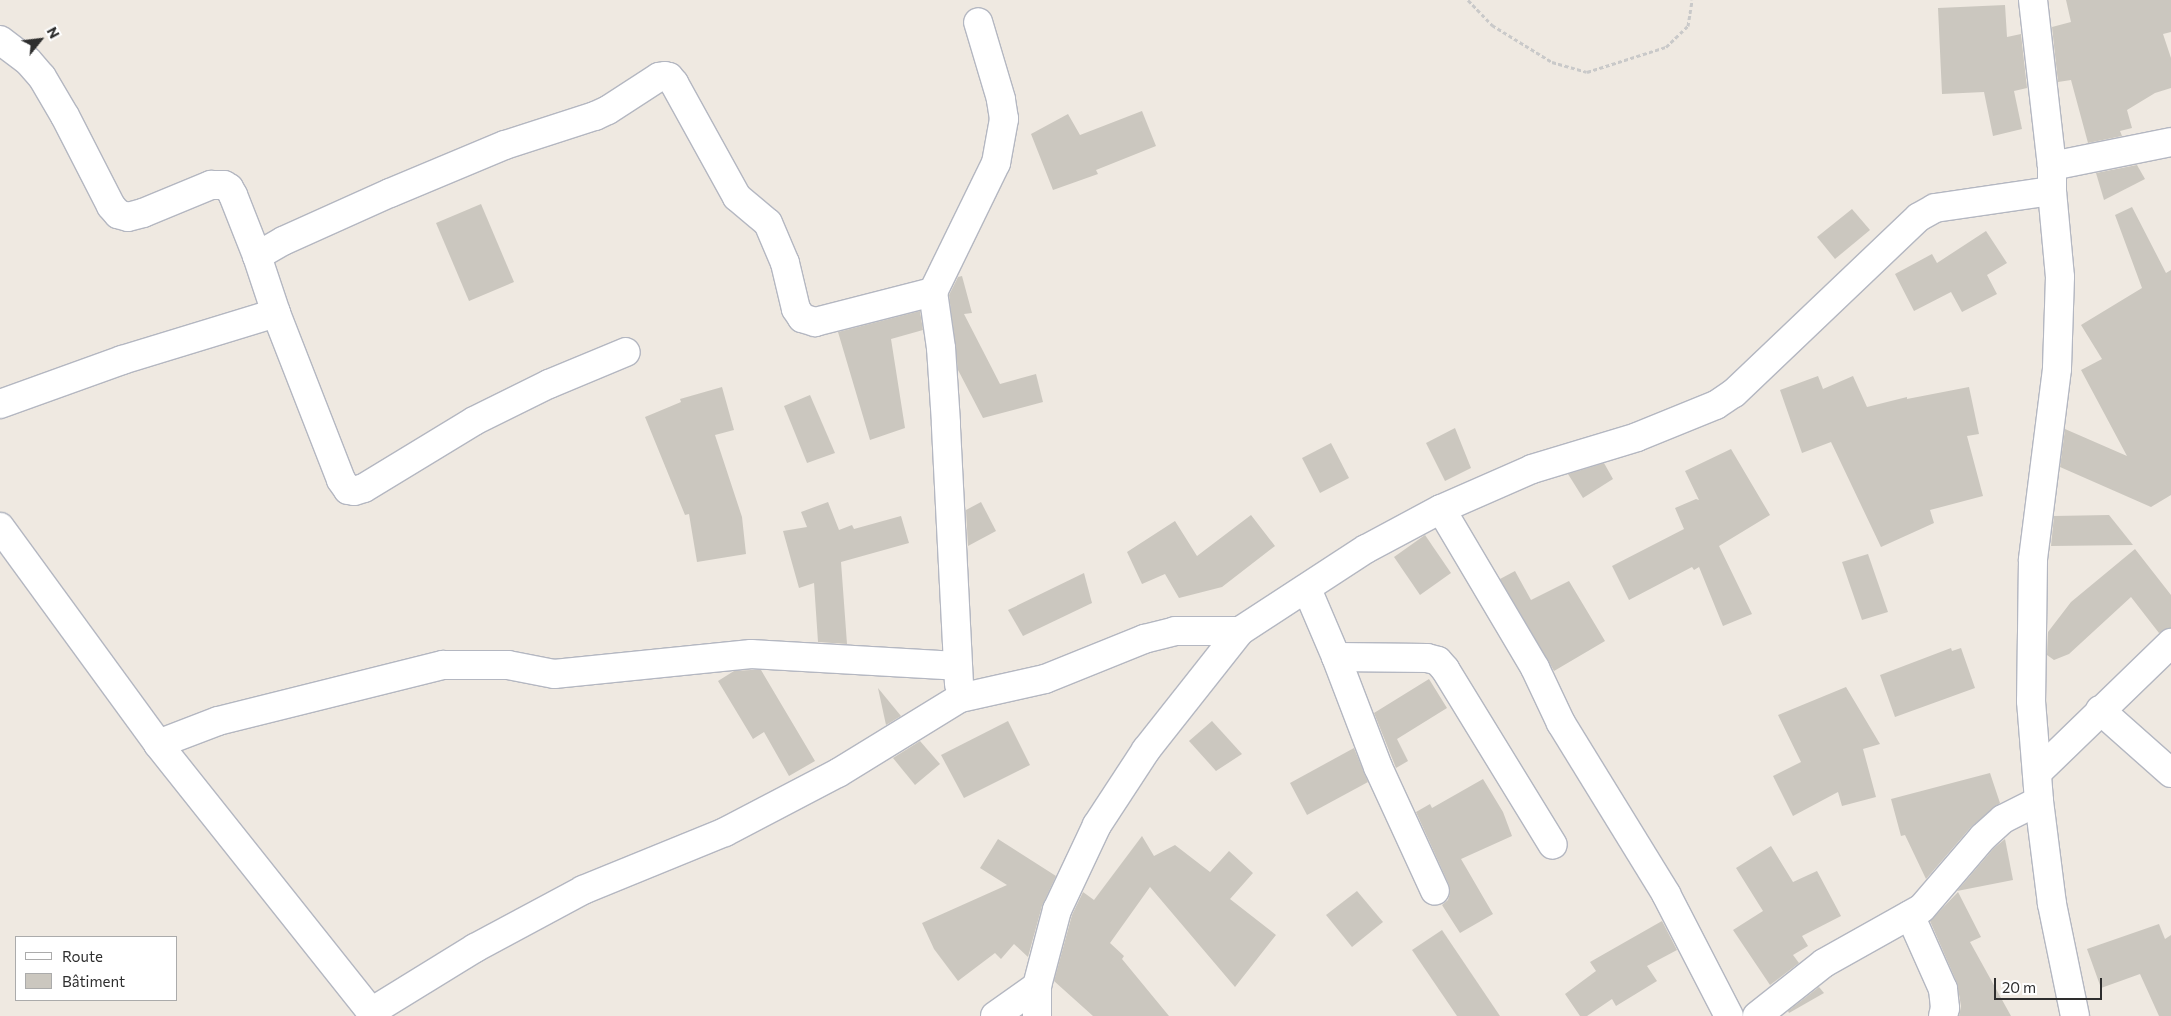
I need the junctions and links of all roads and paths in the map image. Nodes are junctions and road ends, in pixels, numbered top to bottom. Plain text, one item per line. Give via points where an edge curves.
1 (1468, 0) edge
2 (1692, 0) edge
3 (2033, 0) edge
4 (978, 22) dead end
5 (0, 40) edge
6 (2171, 142) edge
7 (2052, 179) junction
8 (257, 256) junction
9 (933, 292) junction
10 (276, 313) junction
11 (626, 352) dead end
12 (0, 404) edge
13 (1442, 510) junction
14 (0, 527) edge
15 (1306, 589) junction
16 (1240, 631) junction
17 (2171, 643) edge
18 (1336, 657) junction
19 (957, 666) junction
20 (960, 698) junction
21 (2100, 710) junction
22 (158, 744) junction
23 (2037, 773) junction
24 (2171, 773) edge
25 (2039, 800) junction
26 (1553, 845) dead end
27 (1435, 891) dead end
28 (1910, 915) junction
29 (1037, 986) junction
30 (372, 1014) edge
31 (995, 1016) edge
32 (1037, 1016) edge
33 (1729, 1016) edge
34 (1757, 1016) edge
35 (1943, 1016) edge
36 (2075, 1016) edge

1 - 2 path via 1492,25 1552,62 1588,72 1666,47 1688,26
3 - 7 street
4 - 9 street via 1001,98 1004,119 996,163
5 - 8 street via 28,61 42,77 118,214 128,217 211,185 224,186 233,195
6 - 7 street
7 - 13 street via 1935,208 1919,218 1734,393 1716,405 1637,437 1532,469
7 - 23 street via 2060,277 2059,324 2057,369 2033,560 2031,701
8 - 9 street via 390,193 505,145 595,116 665,76 674,83 737,197 768,223 785,262 796,308 802,318 815,322
8 - 10 street
9 - 19 street via 946,423
10 - 11 street via 341,480 348,490 354,491 474,421 549,384
10 - 12 street via 122,360
13 - 15 street via 1366,549
13 - 33 street via 1535,668 1560,723 1666,894
14 - 22 street
15 - 16 street
15 - 18 street
16 - 20 street via 1175,631 1144,639 1045,679
16 - 29 street via 1146,750 1097,825 1057,910
17 - 21 street
18 - 26 street via 1426,658 1438,661
18 - 27 street via 1378,767
19 - 20 street
19 - 22 street via 751,654 554,674 508,665 443,665 218,721
20 - 30 street via 838,773 725,832 583,890 475,948
21 - 23 street
21 - 24 street
22 - 30 street
23 - 25 street
25 - 28 street via 2003,819 1983,837 1922,908
25 - 36 street via 2052,904
28 - 34 street via 1824,963
28 - 35 street via 1943,989
29 - 31 street
29 - 32 street

